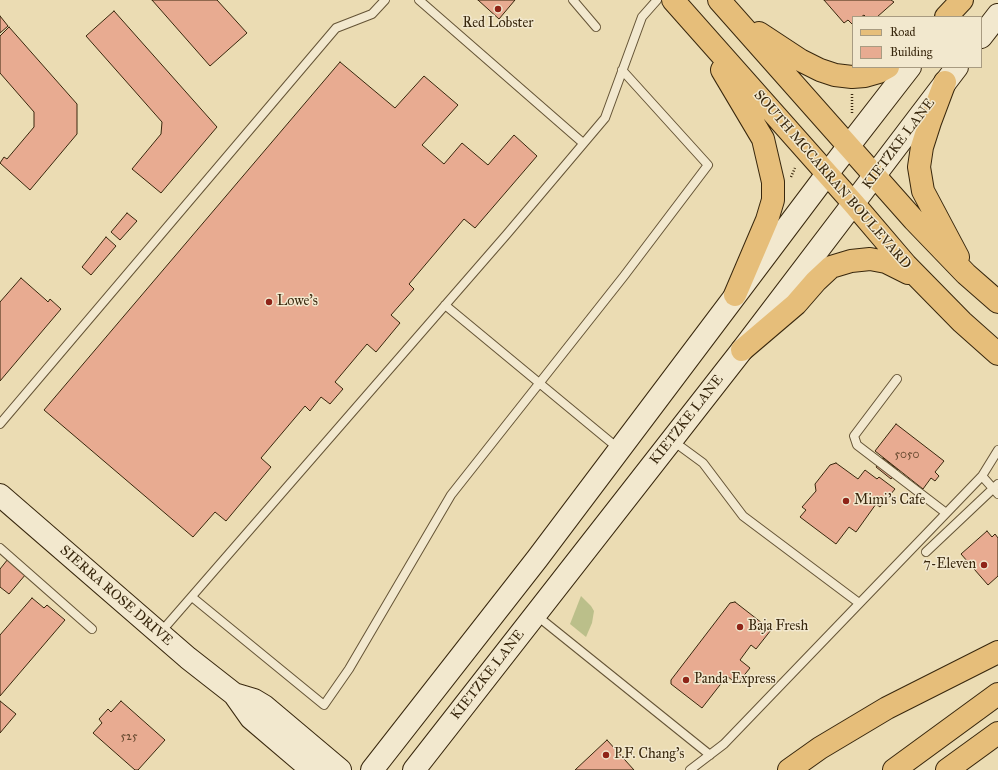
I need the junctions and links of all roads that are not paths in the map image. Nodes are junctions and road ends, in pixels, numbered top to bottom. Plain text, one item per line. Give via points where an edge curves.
1 (385, 0) edge
2 (419, 0) edge
3 (573, 0) edge
4 (719, 0) edge
5 (962, 0) edge
6 (668, 1) edge
7 (998, 15) edge
8 (947, 16) edge
9 (950, 16) edge
10 (735, 18) junction
11 (596, 28) dead end
12 (982, 36) edge
13 (886, 68) edge
14 (909, 68) edge
15 (622, 70) junction
16 (951, 75) edge
17 (583, 143) junction
18 (849, 145) junction
19 (827, 174) junction
20 (874, 174) junction
21 (854, 204) junction
22 (966, 274) junction
23 (921, 280) junction
24 (735, 295) junction
25 (998, 302) edge
26 (445, 306) junction
27 (742, 350) junction
28 (998, 354) edge
29 (897, 379) dead end
30 (538, 384) junction
31 (0, 424) edge
32 (671, 440) junction
33 (619, 449) junction
34 (997, 454) edge
35 (982, 476) junction
36 (996, 488) edge
37 (0, 496) edge
38 (946, 513) junction
39 (0, 548) edge
40 (926, 552) dead end
41 (192, 597) junction
42 (859, 603) junction
43 (536, 614) junction
44 (92, 629) dead end
45 (159, 634) junction
46 (998, 652) edge
47 (234, 694) junction
48 (998, 694) edge
49 (998, 733) edge
50 (710, 755) junction
51 (312, 770) edge
52 (340, 770) edge
53 (372, 770) edge
54 (414, 770) edge
55 (690, 770) edge
56 (789, 770) edge
57 (894, 770) edge
58 (947, 770) edge

1 - 31 lane via 372,14 336,28
2 - 17 lane
3 - 11 lane
4 - 10 main road
5 - 8 main road
5 - 9 main road
6 - 15 lane via 642,17
6 - 19 main road, SOUTH MCCARRAN BOULEVARD
6 - 24 main road via 722,70 763,139 774,182 773,200 767,220
7 - 12 main road
10 - 13 main road via 800,60 835,75 852,77 879,72
10 - 18 main road
14 - 18 main road
15 - 17 lane via 605,118
15 - 30 lane via 708,165
16 - 20 main road, KIETZKE LANE
16 - 22 main road via 930,122 922,147 920,168 923,191
17 - 26 lane
18 - 19 main road
18 - 20 main road
19 - 21 main road, SOUTH MCCARRAN BOULEVARD
19 - 24 main road
20 - 21 main road, KIETZKE LANE
20 - 22 main road
21 - 23 main road, SOUTH MCCARRAN BOULEVARD
21 - 27 main road, KIETZKE LANE
22 - 25 main road
23 - 27 main road via 886,262 870,259 832,267 796,304
23 - 28 main road, SOUTH MCCARRAN BOULEVARD
24 - 33 main road
26 - 30 lane
26 - 41 lane
27 - 32 main road, KIETZKE LANE
29 - 38 lane via 854,436 857,445
30 - 33 lane
30 - 41 lane via 451,495 349,669 324,705
32 - 42 lane via 703,463 743,516
32 - 43 main road, KIETZKE LANE
33 - 53 main road
34 - 35 lane
35 - 36 lane
35 - 38 lane
36 - 40 lane
37 - 45 main road, SIERRA ROSE DRIVE
38 - 42 lane
39 - 44 lane
41 - 45 lane
42 - 50 lane via 724,744
43 - 50 lane
43 - 54 main road, KIETZKE LANE
45 - 47 main road, SIERRA ROSE DRIVE
46 - 56 main road via 887,708 820,748
47 - 51 main road, SIERRA ROSE DRIVE via 251,718
47 - 52 main road, SIERRA ROSE DRIVE via 264,706
48 - 57 main road
49 - 58 main road
50 - 55 lane

